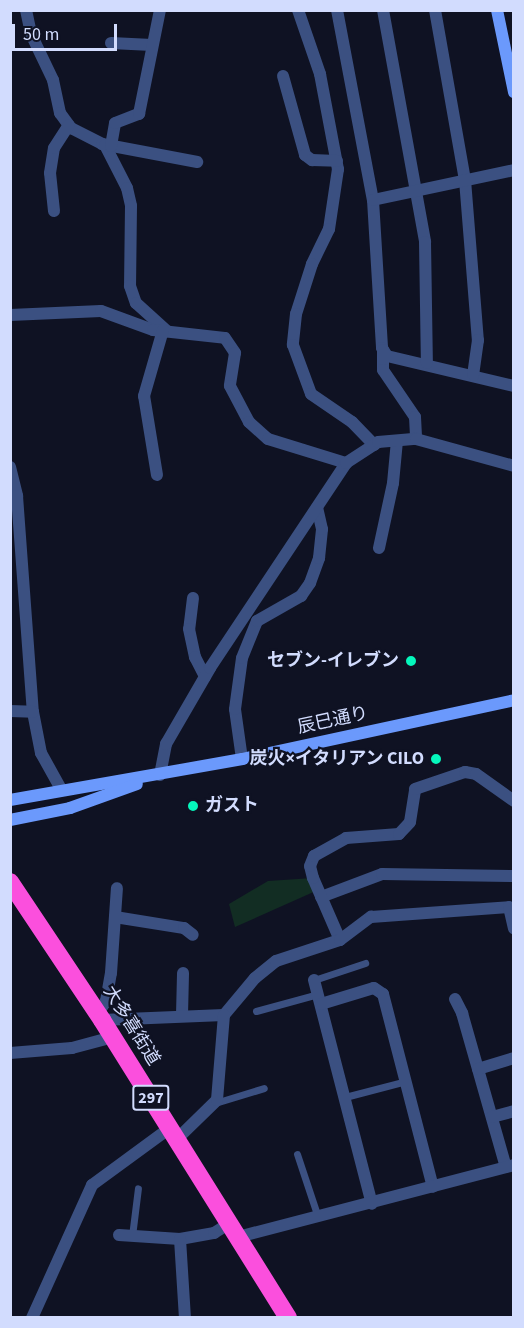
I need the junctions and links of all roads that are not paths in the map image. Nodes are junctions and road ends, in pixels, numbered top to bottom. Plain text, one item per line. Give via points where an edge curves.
1 (26, 10) edge
2 (160, 10) edge
3 (298, 10) edge
4 (337, 10) edge
5 (383, 10) edge
6 (435, 10) edge
7 (497, 10) edge
8 (111, 43) dead end
9 (152, 45) junction
10 (283, 76) dead end
11 (513, 92) edge
12 (69, 125) junction
13 (108, 145) junction
14 (337, 160) junction
15 (197, 162) dead end
16 (513, 170) edge
17 (465, 180) junction
18 (417, 190) junction
19 (374, 200) junction
20 (54, 211) dead end
21 (10, 315) edge
22 (165, 331) junction
23 (383, 350) junction
24 (427, 363) junction
25 (473, 375) junction
26 (513, 386) edge
27 (416, 440) junction
28 (397, 441) junction
29 (374, 445) junction
30 (345, 462) junction
31 (513, 466) edge
32 (11, 468) edge
33 (157, 475) dead end
34 (317, 507) junction
35 (379, 548) dead end
36 (192, 598) dead end
37 (205, 677) junction
38 (513, 700) edge
39 (10, 711) edge
40 (33, 712) junction
41 (242, 759) junction
42 (160, 775) junction
43 (61, 789) junction
44 (511, 794) edge
45 (10, 800) edge
46 (10, 820) edge
47 (513, 876) edge
48 (10, 882) edge
49 (117, 888) dead end
50 (321, 897) junction
51 (511, 903) edge
52 (115, 917) junction
53 (513, 928) edge
54 (193, 935) dead end
55 (340, 940) junction
56 (364, 963) dead end
57 (183, 973) dead end
58 (314, 980) joint
59 (319, 999) junction
60 (455, 999) dead end
61 (256, 1011) dead end
62 (224, 1015) junction
63 (100, 1016) junction
64 (182, 1016) junction
65 (113, 1037) junction
66 (10, 1053) edge
67 (513, 1058) edge
68 (478, 1069) junction
69 (406, 1081) junction
70 (264, 1089) dead end
71 (345, 1097) junction
72 (213, 1104) junction
73 (513, 1111) edge
74 (492, 1117) junction
75 (173, 1133) junction
76 (297, 1154) dead end
77 (510, 1166) edge
78 (434, 1187) junction
79 (138, 1188) dead end
80 (372, 1204) junction
81 (317, 1214) junction
82 (234, 1230) junction
83 (125, 1236) joint
84 (180, 1239) junction
85 (32, 1317) edge
86 (185, 1317) edge
87 (288, 1317) edge

1 - 12 street via 32,34 53,80 60,113
2 - 9 street
3 - 14 street via 320,74
4 - 19 street
5 - 18 street
6 - 17 street
7 - 11 street
8 - 9 street
9 - 13 street via 139,114 115,123
10 - 14 street via 305,155 312,160
12 - 13 street
12 - 20 street via 54,148 50,173
13 - 15 street
13 - 22 street via 131,206 130,286 136,303
14 - 29 street via 329,229 302,294 293,345 311,394 352,422
16 - 17 street
17 - 18 street
17 - 25 street via 478,340
18 - 19 street
18 - 24 street via 425,242
19 - 23 street
21 - 22 street via 101,311
22 - 30 street via 225,338 235,353 230,386 249,422 268,439
22 - 33 street via 144,396
23 - 24 street via 387,356
23 - 27 street via 383,370 415,417
24 - 25 street
25 - 26 street
27 - 28 street
27 - 31 street
28 - 29 street
28 - 35 street via 393,483
29 - 30 street
30 - 34 street
32 - 40 street
34 - 37 street
34 - 41 street via 322,529 319,558 310,583 301,596 257,621 242,658 235,709
36 - 37 street via 189,629 195,657
37 - 42 street via 166,744
38 - 41 street, 辰巳通り
39 - 40 street
40 - 43 street via 41,753
41 - 42 street, 辰巳通り
42 - 43 street, 辰巳通り
42 - 46 street, 辰巳通り via 70,808
43 - 45 street, 辰巳通り
44 - 50 street via 465,772 422,785 416,789 410,822 399,834 346,838 314,856 310,866
47 - 50 street via 382,874
48 - 63 highway, 大多喜街道 / 297
49 - 52 street
50 - 55 street
51 - 53 street
51 - 55 street via 371,917
52 - 54 street via 184,928
52 - 63 street via 111,972
55 - 62 street via 276,961 255,978
56 - 58 lane
57 - 64 street
58 - 59 street
59 - 61 lane
59 - 69 street via 378,989
59 - 71 street
60 - 68 street
62 - 64 street
62 - 72 street via 217,1100
63 - 64 street
63 - 65 highway, 大多喜街道 / 297
65 - 66 street via 72,1048
65 - 75 highway, 大多喜街道 / 297
67 - 68 street
68 - 74 street
69 - 71 lane
69 - 78 street
70 - 72 lane
71 - 80 street
72 - 75 street
73 - 74 street
74 - 77 street
75 - 82 highway, 大多喜街道 / 297
75 - 85 street via 92,1185
76 - 81 lane
77 - 78 street
78 - 80 street
79 - 83 lane
80 - 81 street
81 - 82 street
82 - 84 street
82 - 87 highway, 大多喜街道 / 297
83 - 84 street
84 - 86 street

